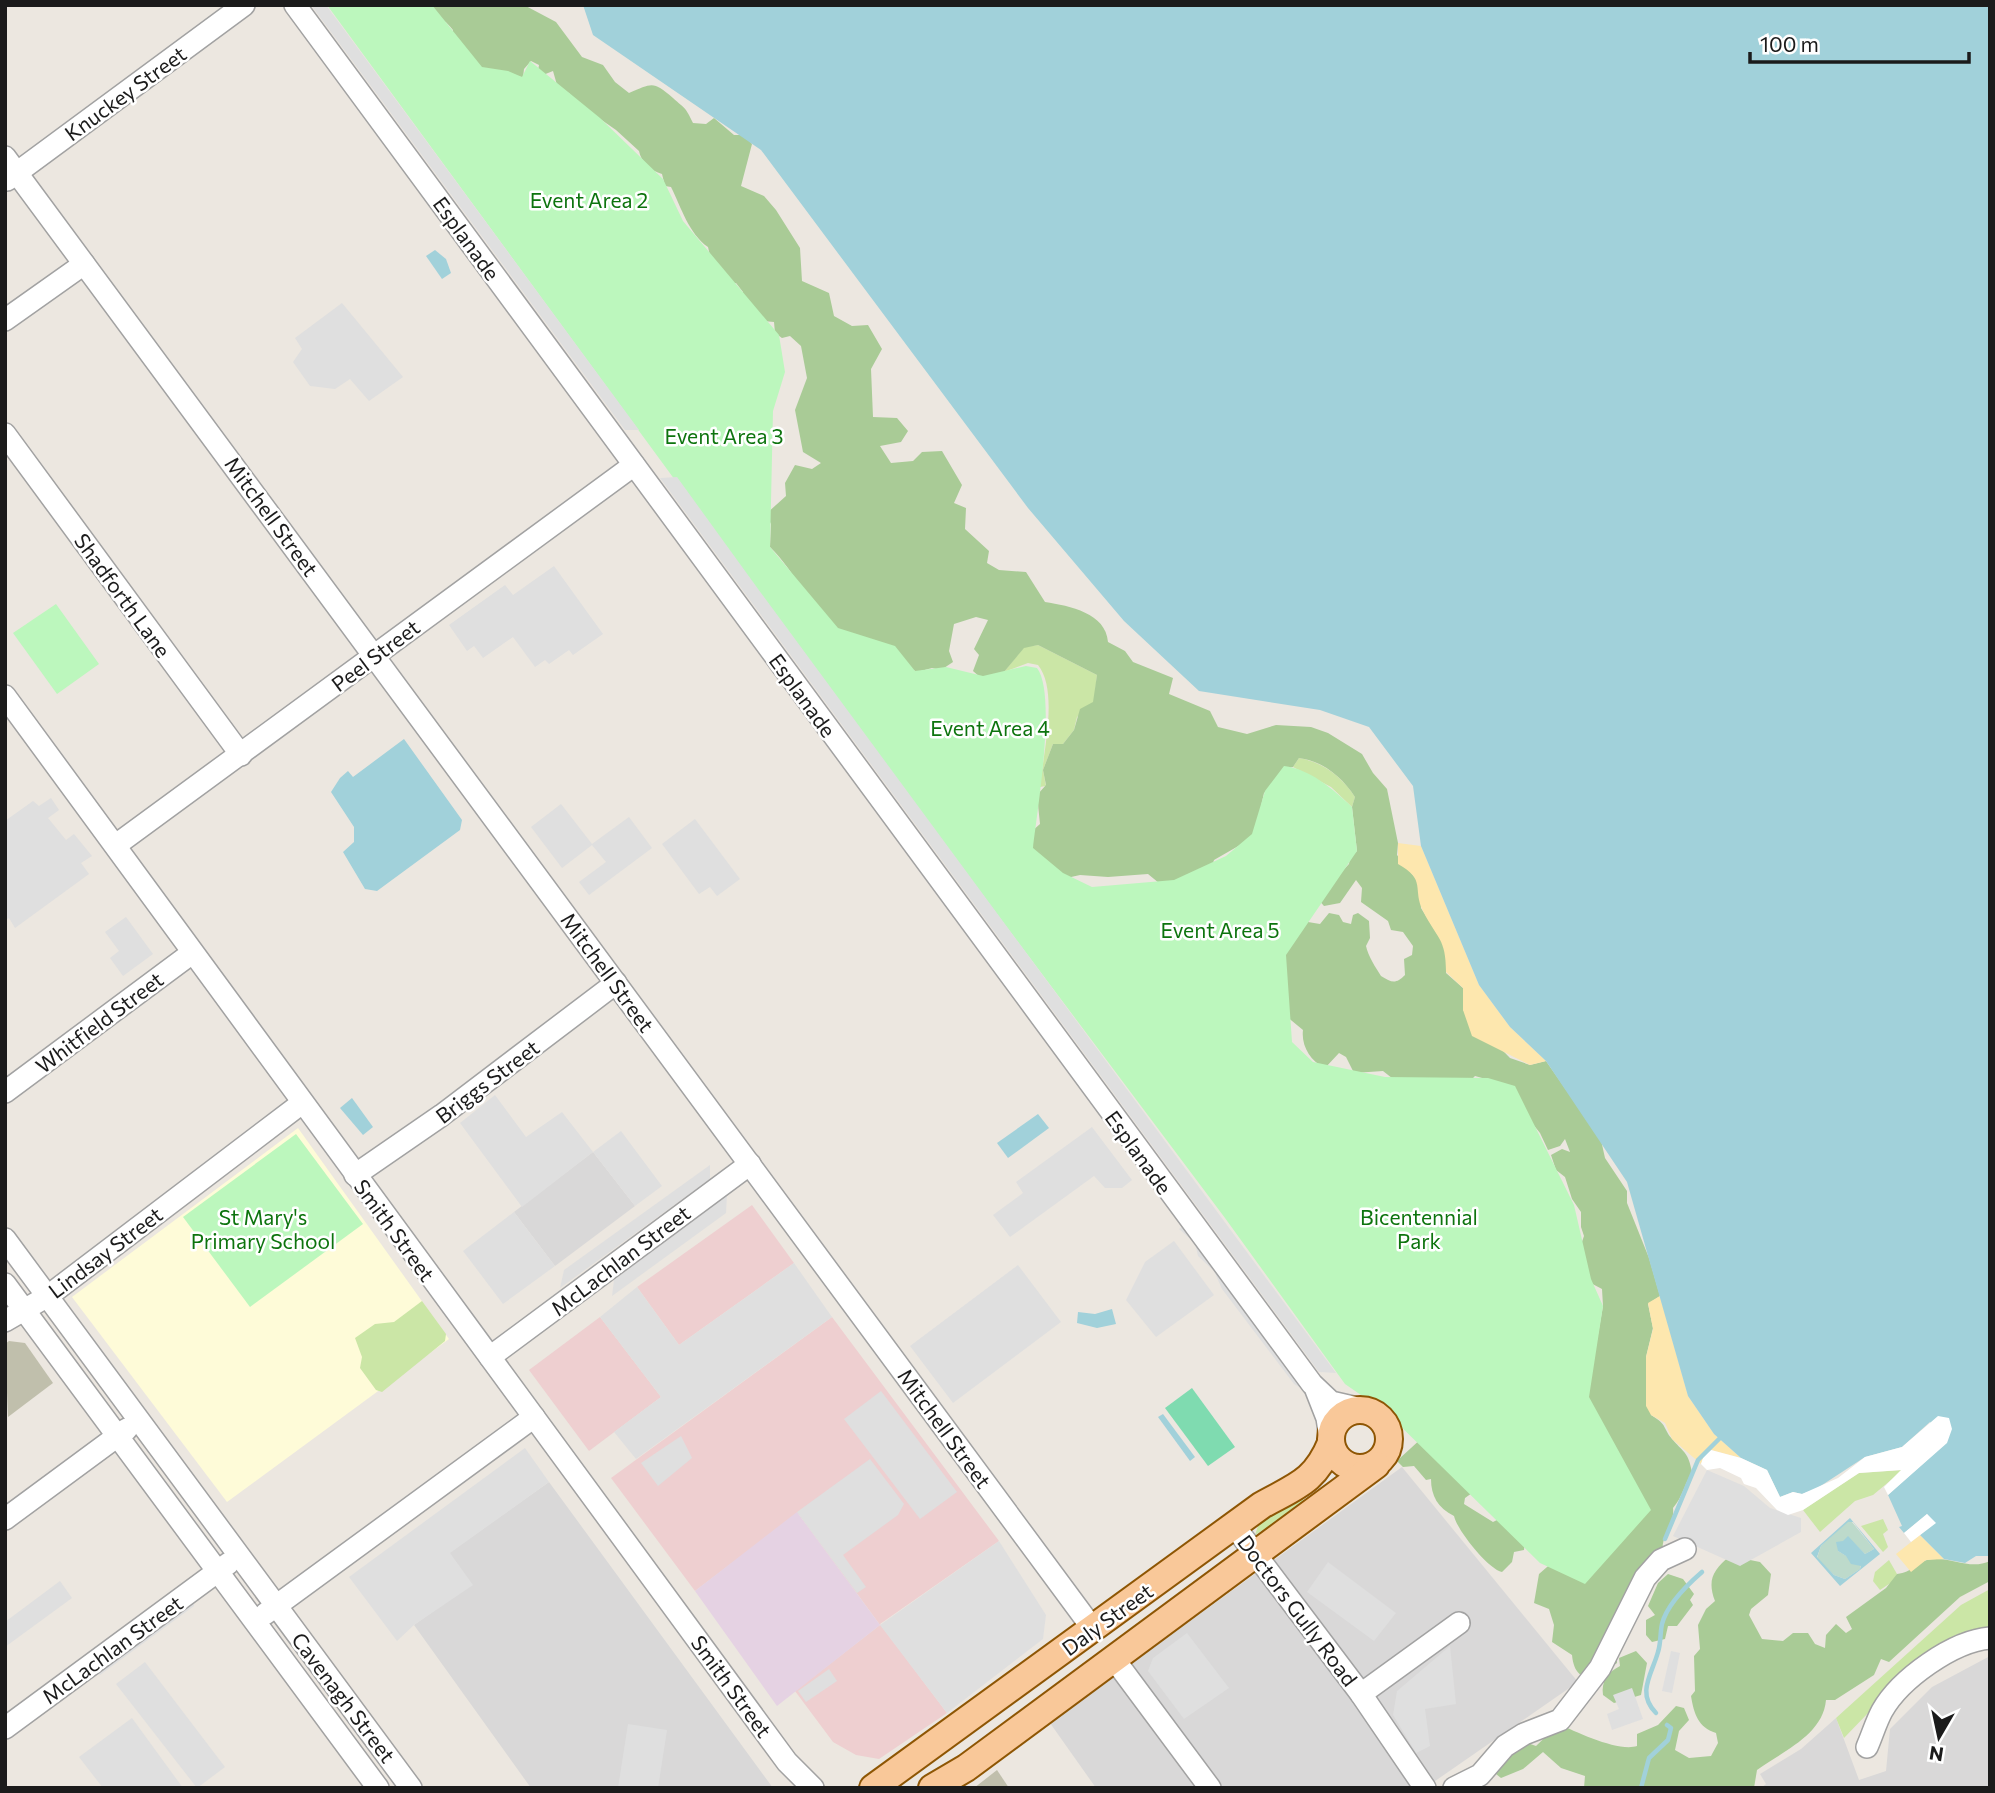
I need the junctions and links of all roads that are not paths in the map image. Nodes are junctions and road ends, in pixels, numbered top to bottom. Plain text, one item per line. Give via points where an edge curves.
1 (244, 5) edge
2 (295, 5) edge
3 (9, 170) edge
4 (84, 264) junction
5 (5, 320) edge
6 (5, 434) edge
7 (634, 465) junction
8 (374, 656) junction
9 (5, 696) edge
10 (241, 755) junction
11 (116, 845) junction
12 (192, 953) junction
13 (616, 983) junction
14 (5, 1092) edge
15 (302, 1102) junction
16 (750, 1164) junction
17 (355, 1175) junction
18 (5, 1239) edge
19 (5, 1284) edge
20 (48, 1296) junction
21 (23, 1308) junction
22 (5, 1321) edge
23 (490, 1357) junction
24 (1312, 1384) junction
25 (1366, 1410) junction
26 (534, 1417) junction
27 (139, 1420) junction
28 (117, 1437) junction
29 (1331, 1441) junction
30 (1376, 1465) junction
31 (5, 1520) edge
32 (1234, 1527) junction
33 (1685, 1549) dead end
34 (1256, 1554) junction
35 (239, 1556) junction
36 (219, 1570) junction
37 (276, 1606) junction
38 (257, 1620) junction
39 (1459, 1623) dead end
40 (1093, 1629) junction
41 (1990, 1639) edge
42 (1114, 1659) junction
43 (1362, 1693) junction
44 (5, 1728) edge
45 (1867, 1747) dead end
46 (788, 1762) junction
47 (378, 1788) edge
48 (411, 1788) edge
49 (801, 1788) edge
50 (813, 1788) edge
51 (873, 1788) edge
52 (932, 1788) edge
53 (1210, 1788) edge
54 (1426, 1788) edge
55 (1454, 1788) edge

1 - 3 street, Knuckey Street
2 - 7 street, Esplanade
3 - 4 street, Mitchell Street
4 - 5 street
4 - 8 street, Mitchell Street
6 - 10 street, Shadforth Lane
7 - 8 street, Peel Street
7 - 24 street, Esplanade
8 - 10 street, Peel Street
8 - 13 street, Mitchell Street
9 - 11 street, Smith Street
10 - 11 street, Peel Street
11 - 12 street, Smith Street
12 - 14 street, Whitfield Street
12 - 15 street, Smith Street
13 - 16 street, Mitchell Street
13 - 17 street, Briggs Street
15 - 17 street, Smith Street
15 - 20 street, Lindsay Street
16 - 23 street, McLachlan Street
16 - 40 street, Mitchell Street
17 - 23 street, Smith Street
18 - 20 street, Cavenagh Street
19 - 21 street, Cavenagh Street
20 - 21 street, Lindsay Street
20 - 27 street, Cavenagh Street
21 - 22 street, Lindsay Street
21 - 28 street, Cavenagh Street
23 - 26 street, Smith Street
24 - 25 street, Esplanade via 1331,1402
24 - 29 street, Esplanade
25 - 29 main road, Daly Street via 1344,1414 1334,1424
25 - 30 main road via 1382,1420 1390,1437 1390,1446
26 - 37 street
26 - 46 street, Smith Street
27 - 28 street
27 - 35 street, Cavenagh Street
28 - 31 street
28 - 36 street, Cavenagh Street
29 - 30 main road via 1336,1456 1352,1468
29 - 32 main road, Daly Street via 1323,1462 1308,1480 1262,1505
30 - 34 main road, Daly Street
32 - 34 street, Doctors Gully Road
32 - 40 main road, Daly Street
33 - 55 street via 1652,1569 1600,1668 1560,1720 1524,1734 1480,1775
34 - 42 main road, Daly Street
34 - 43 street, Doctors Gully Road
35 - 36 street
35 - 37 street, Cavenagh Street
36 - 38 street, Cavenagh Street
36 - 44 street, McLachlan Street
37 - 38 street
37 - 48 street, Cavenagh Street
38 - 47 street, Cavenagh Street
39 - 43 street, Doctors Gully Road
40 - 42 main road, Mitchell Street
40 - 51 main road, Daly Street
41 - 45 street via 1944,1653 1910,1680 1882,1710
42 - 52 main road, Daly Street
42 - 53 street, Mitchell Street
43 - 54 street, Doctors Gully Road
46 - 49 street, Smith Street
46 - 50 street, Smith Street

